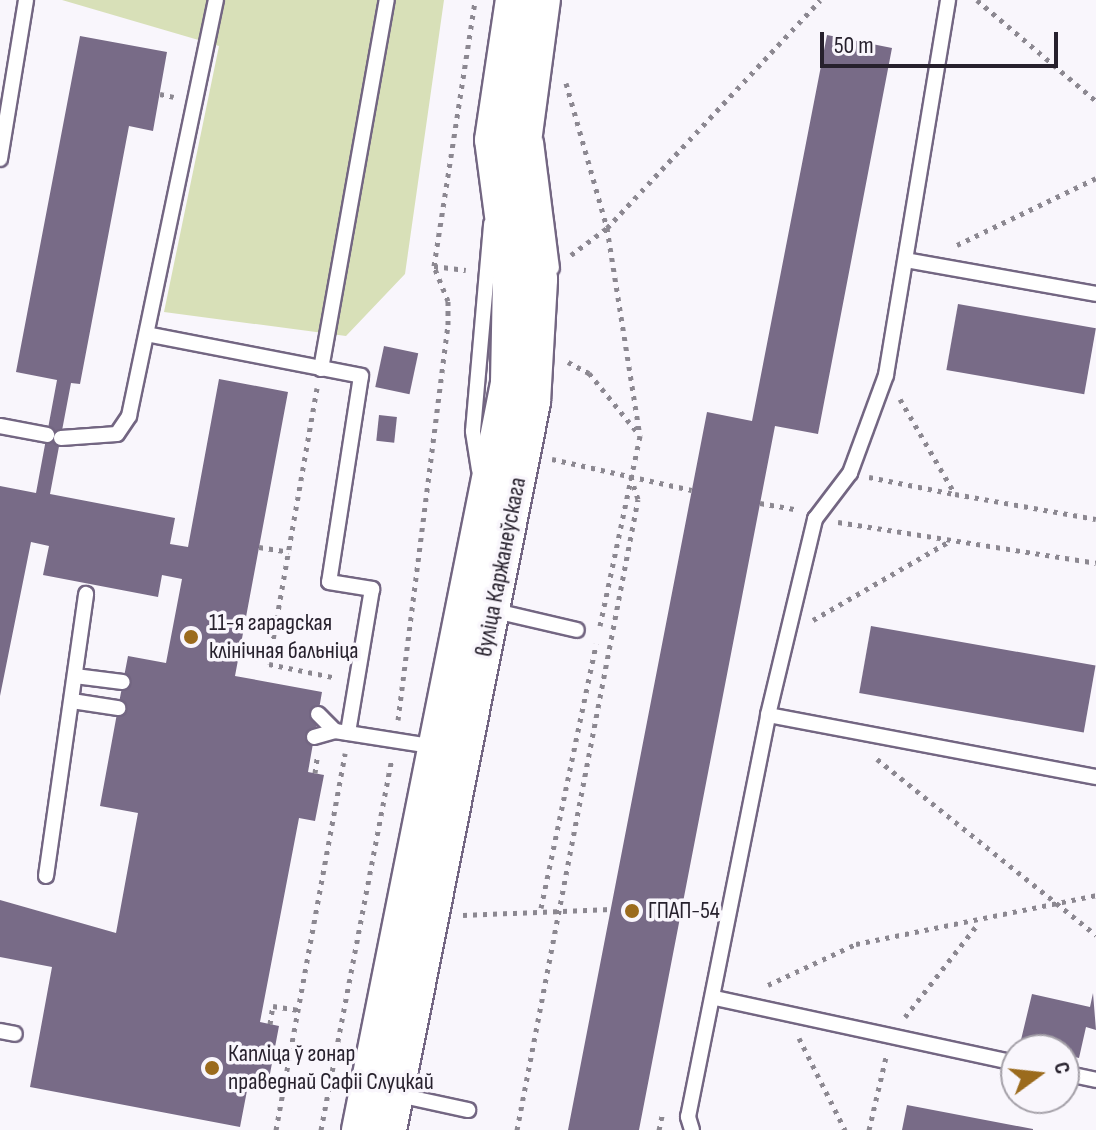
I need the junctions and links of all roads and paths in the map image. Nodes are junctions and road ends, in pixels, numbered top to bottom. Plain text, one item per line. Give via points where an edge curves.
1 (26, 0) edge
2 (216, 0) edge
3 (387, 0) edge
4 (475, 0) edge
5 (513, 0) edge
6 (543, 0) edge
7 (820, 0) edge
8 (948, 0) edge
9 (977, 0) edge
10 (561, 65) dead end
11 (1096, 101) edge
12 (0, 159) edge
13 (1096, 178) edge
14 (607, 228) junction
15 (570, 255) dead end
16 (913, 262) junction
17 (1096, 294) edge
18 (151, 335) junction
19 (548, 352) junction
20 (321, 369) junction
21 (886, 375) junction
22 (0, 426) edge
23 (640, 436) junction
24 (543, 457) dead end
25 (850, 473) junction
26 (631, 476) junction
27 (692, 490) dead end
28 (955, 494) junction
29 (760, 503) dead end
30 (815, 519) junction
31 (1096, 519) edge
32 (950, 540) junction
33 (259, 547) dead end
34 (289, 552) dead end
35 (1096, 563) edge
36 (86, 594) dead end
37 (478, 606) junction
38 (577, 630) dead end
39 (788, 634) junction
40 (75, 676) junction
41 (123, 682) dead end
42 (72, 701) junction
43 (118, 708) dead end
44 (318, 714) dead end
45 (768, 715) junction
46 (839, 728) junction
47 (343, 735) junction
48 (314, 737) dead end
49 (396, 740) junction
50 (449, 748) junction
51 (343, 761) junction
52 (315, 773) dead end
53 (1096, 777) edge
54 (46, 876) dead end
55 (1096, 895) edge
56 (1056, 904) junction
57 (555, 907) junction
58 (541, 908) junction
59 (611, 909) dead end
60 (450, 916) dead end
61 (979, 923) junction
62 (1096, 935) edge
63 (715, 998) junction
64 (299, 1010) junction
65 (787, 1014) junction
66 (270, 1024) dead end
67 (890, 1036) junction
68 (1000, 1060) edge
69 (381, 1092) junction
70 (468, 1110) dead end
71 (276, 1130) edge
72 (321, 1130) edge
73 (359, 1130) edge
74 (389, 1130) edge
75 (517, 1130) edge
76 (692, 1130) edge
77 (845, 1130) edge
78 (869, 1130) edge

1 - 12 lane
2 - 18 lane
3 - 20 lane
4 - 49 path via 434,266 448,301 448,325
5 - 37 street, вуліца Каржанеўскага via 492,140 512,334 484,501
6 - 19 street, вуліца Каржанеўскага via 519,179 540,279
7 - 14 path
8 - 16 lane
9 - 11 path
10 - 14 path
13 - 16 path
14 - 15 path
14 - 23 path
16 - 17 lane
16 - 21 lane
18 - 20 lane
18 - 22 lane via 129,416 117,434 54,436
19 - 23 path via 589,373
19 - 37 street, вуліца Каржанеўскага
20 - 47 lane via 361,376 329,582 372,589
21 - 25 lane
21 - 28 path
23 - 26 path
24 - 26 path
25 - 28 path
25 - 30 lane
26 - 27 path
26 - 57 path via 638,499
26 - 58 path
28 - 31 path
29 - 30 path
30 - 32 path
30 - 39 lane
32 - 35 path
32 - 39 path
33 - 34 path
36 - 40 lane
37 - 38 lane
37 - 50 street, вуліца Каржанеўскага
39 - 45 lane
40 - 41 lane
40 - 42 lane
42 - 43 lane
42 - 54 lane
44 - 47 lane
45 - 46 lane
45 - 63 lane
46 - 53 lane
46 - 56 path
47 - 48 lane
47 - 49 lane
47 - 51 path
49 - 50 lane
49 - 72 path
50 - 69 street, вуліца Каржанеўскага
51 - 52 path via 318,756
51 - 64 path
55 - 56 path
56 - 61 path
56 - 62 path
57 - 58 path
57 - 59 path
57 - 75 path
58 - 60 path
61 - 63 path via 856,944 783,981
61 - 67 path
63 - 65 lane
63 - 76 lane via 688,1117
64 - 66 path via 273,1006
64 - 71 path
65 - 67 lane
65 - 77 path
67 - 68 lane
67 - 78 path
69 - 70 lane
69 - 73 street, вуліца Каржанеўскага
69 - 74 street, вуліца Каржанеўскага

